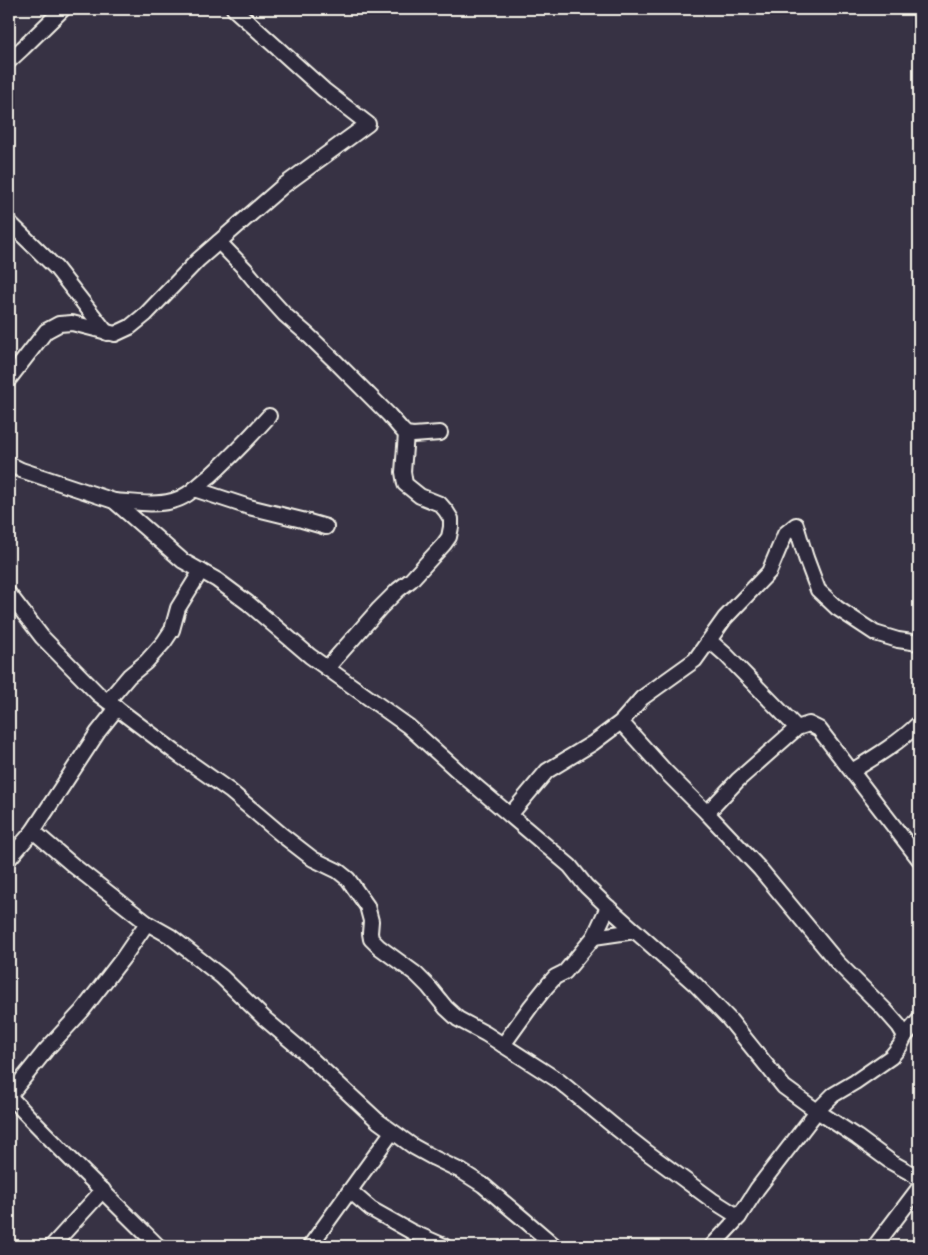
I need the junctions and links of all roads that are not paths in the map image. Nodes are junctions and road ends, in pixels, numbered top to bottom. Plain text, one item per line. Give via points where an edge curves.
1 (63, 9) edge
2 (234, 9) edge
3 (9, 61) edge
4 (9, 222) edge
5 (219, 242) junction
6 (107, 333) junction
7 (9, 379) edge
8 (269, 416) dead end
9 (440, 433) dead end
10 (406, 434) junction
11 (9, 464) edge
12 (194, 489) junction
13 (114, 501) junction
14 (326, 527) dead end
15 (202, 571) junction
16 (9, 594) edge
17 (710, 641) junction
18 (919, 643) edge
19 (327, 668) junction
20 (113, 705) junction
21 (621, 722) junction
22 (919, 723) edge
23 (797, 728) junction
24 (852, 771) junction
25 (707, 812) junction
26 (510, 815) junction
27 (33, 831) junction
28 (9, 859) edge
29 (919, 859) edge
30 (608, 906) junction
31 (147, 923) junction
32 (635, 930) junction
33 (594, 937) junction
34 (919, 1020) edge
35 (905, 1036) junction
36 (503, 1046) junction
37 (9, 1096) edge
38 (817, 1111) junction
39 (392, 1132) junction
40 (919, 1179) edge
41 (919, 1188) edge
42 (102, 1190) junction
43 (350, 1191) junction
44 (740, 1217) junction
45 (52, 1246) edge
46 (158, 1246) edge
47 (310, 1246) edge
48 (444, 1246) edge
49 (555, 1246) edge
50 (712, 1246) edge
51 (875, 1246) edge

1 - 3 street
2 - 5 street via 324,90 368,124 283,186
4 - 6 street via 56,268
5 - 6 street via 130,327 115,334
5 - 10 street via 285,316 335,361
6 - 7 street via 72,323 59,324 46,331
8 - 12 street
9 - 10 street
10 - 19 street via 405,484 446,510 452,527 449,536
11 - 13 street
12 - 13 street via 174,501 163,503
12 - 14 street
13 - 15 street via 183,561
15 - 19 street via 248,603
15 - 20 street via 178,608 172,630 146,662 129,676
16 - 20 street via 42,637
17 - 18 street via 725,618 769,572 785,534 796,525 818,590 837,608 875,633
17 - 21 street via 696,660 642,698
17 - 23 street
19 - 26 street via 408,726
20 - 27 street
20 - 36 street via 230,791 313,859 348,879 367,906 371,940 416,974 458,1019
21 - 25 street
21 - 26 street via 547,771
22 - 24 street via 908,734
23 - 24 street via 809,724 819,728
23 - 25 street
24 - 29 street
25 - 35 street
26 - 30 street via 570,866
27 - 28 street
27 - 31 street
30 - 32 street
30 - 33 street
31 - 37 street via 82,1011
31 - 39 street via 170,936 222,977
32 - 33 street
32 - 38 street via 729,1019 784,1087
33 - 36 street via 565,972 547,986
34 - 35 street
35 - 38 street via 891,1057 833,1096
36 - 44 street via 558,1081 712,1200
37 - 42 street
38 - 40 street
38 - 44 street via 757,1189
39 - 43 street
39 - 49 street via 483,1185
41 - 51 street
42 - 45 street
42 - 46 street
43 - 47 street
43 - 48 street via 372,1209
44 - 50 street

